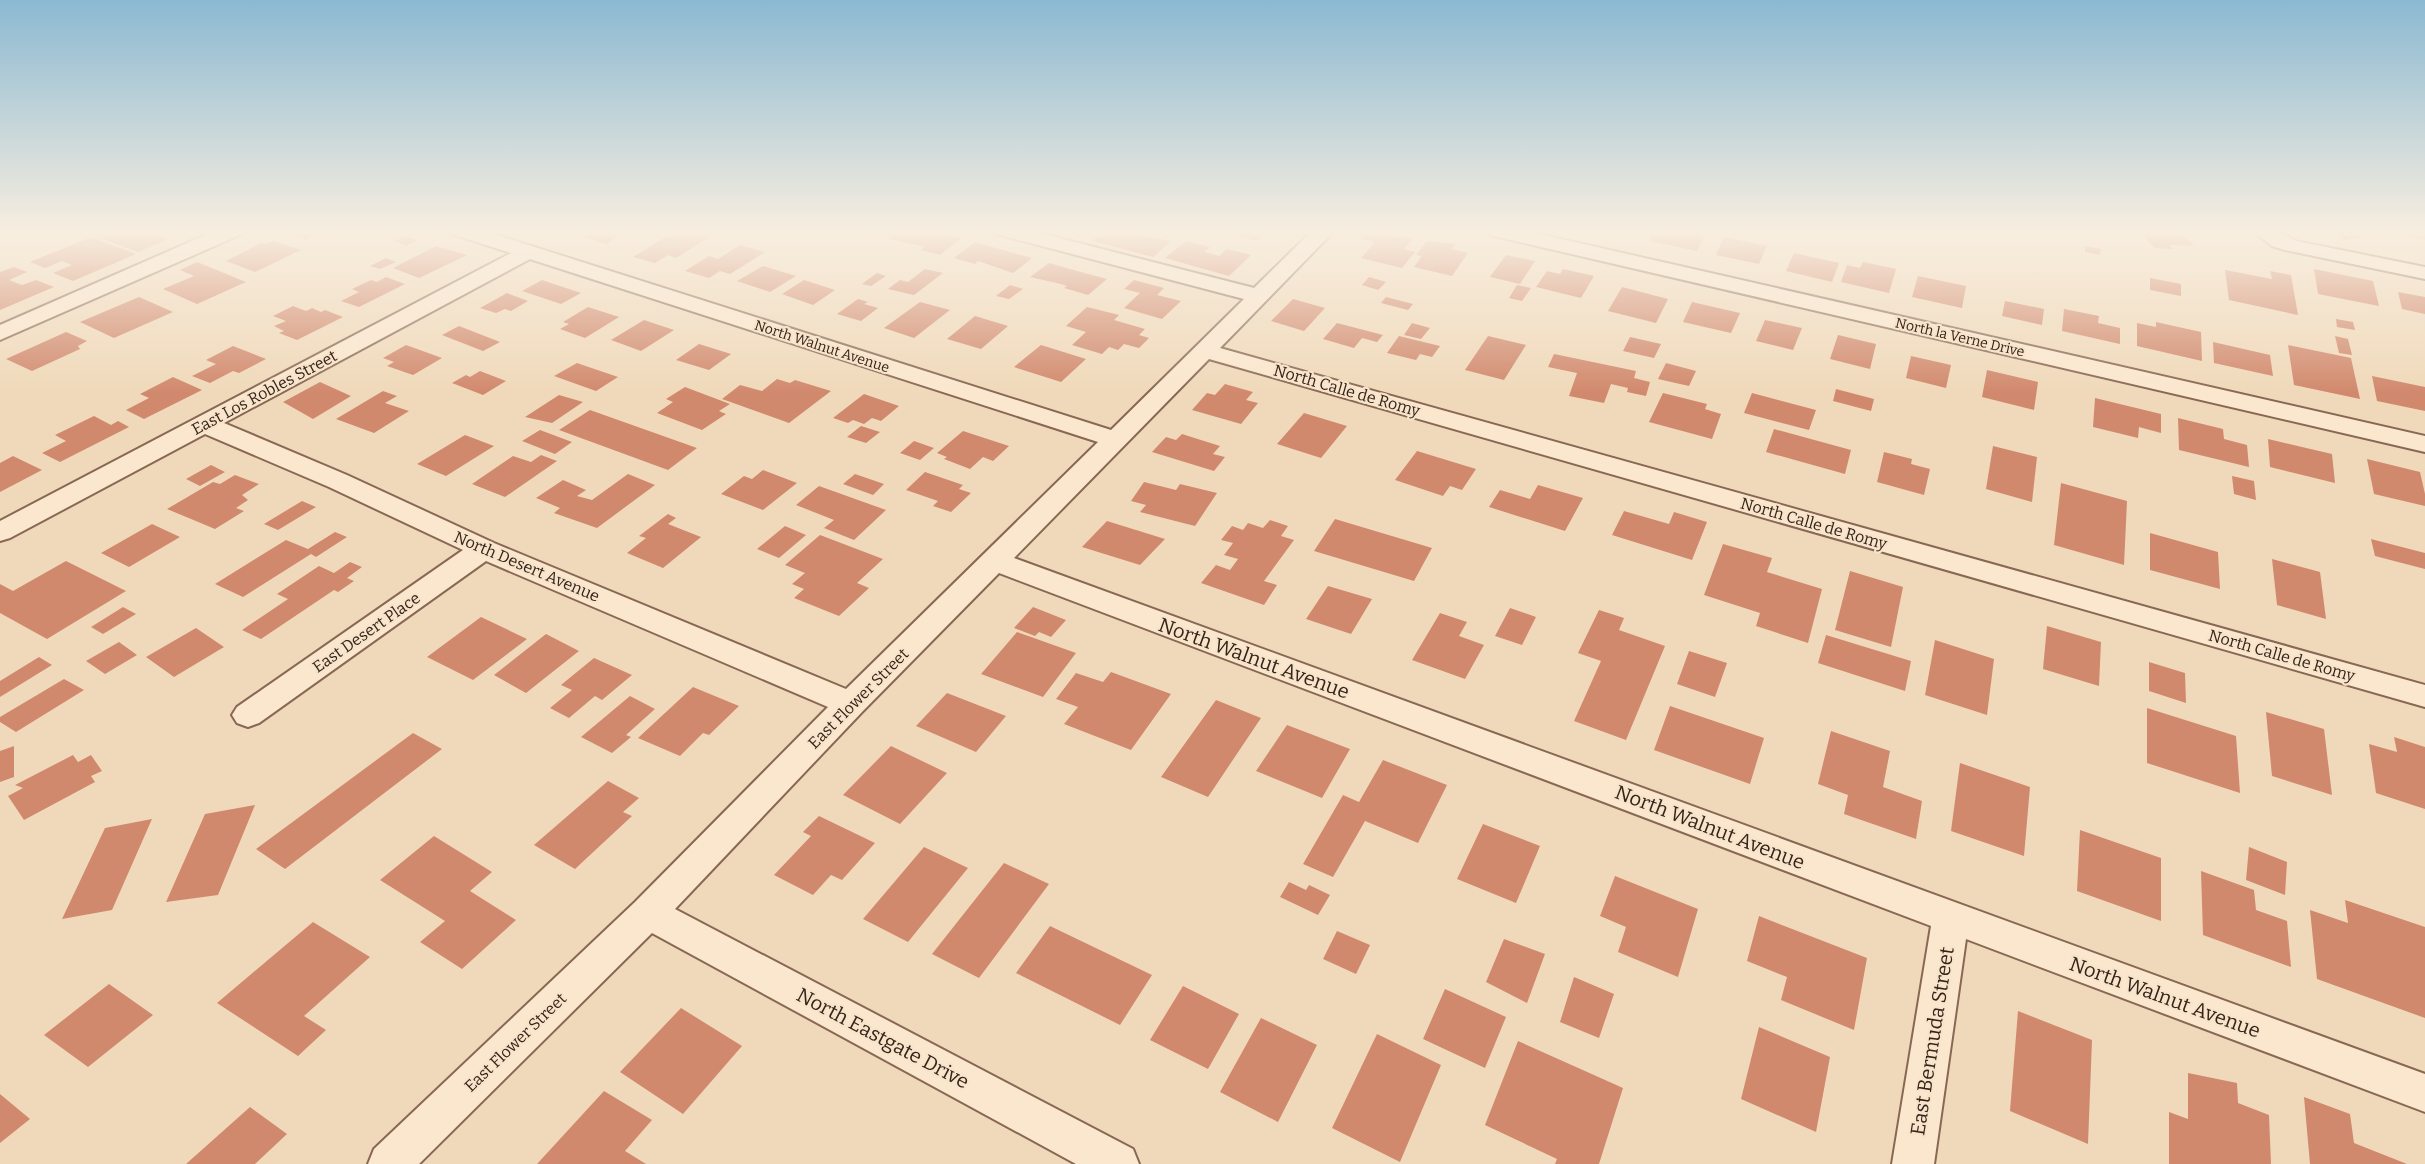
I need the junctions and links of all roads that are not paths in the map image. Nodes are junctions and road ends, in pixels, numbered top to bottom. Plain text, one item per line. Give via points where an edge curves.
1 (111, 284) edge
2 (467, 284) edge
3 (629, 284) edge
4 (1213, 284) edge
5 (1270, 284) edge
6 (1730, 284) edge
7 (1258, 296) junction
8 (0, 333) edge
9 (1203, 350) junction
10 (204, 424) junction
11 (1115, 439) junction
12 (2425, 444) edge
13 (0, 532) edge
14 (484, 549) junction
15 (995, 561) junction
16 (2425, 696) edge
17 (851, 704) junction
18 (248, 715) dead end
19 (648, 913) junction
20 (1951, 918) junction
21 (2425, 1093) edge
22 (389, 1164) edge
23 (1118, 1164) edge
24 (1913, 1164) edge

1 - 8 street
2 - 10 street, East Los Robles Street
3 - 11 street, North Walnut Avenue
4 - 7 street
5 - 7 street, East Flower Street
6 - 12 street, North la Verne Drive
7 - 9 street, East Flower Street
9 - 11 street, East Flower Street
9 - 16 street, North Calle de Romy
10 - 13 street, East Los Robles Street
10 - 14 street, North Desert Avenue
11 - 15 street, East Flower Street
14 - 17 street, North Desert Avenue
14 - 18 street, East Desert Place
15 - 17 street, East Flower Street
15 - 20 street, North Walnut Avenue
17 - 19 street, East Flower Street
19 - 22 street, East Flower Street
19 - 23 street, North Eastgate Drive
20 - 21 street, North Walnut Avenue
20 - 24 street, East Bermuda Street

